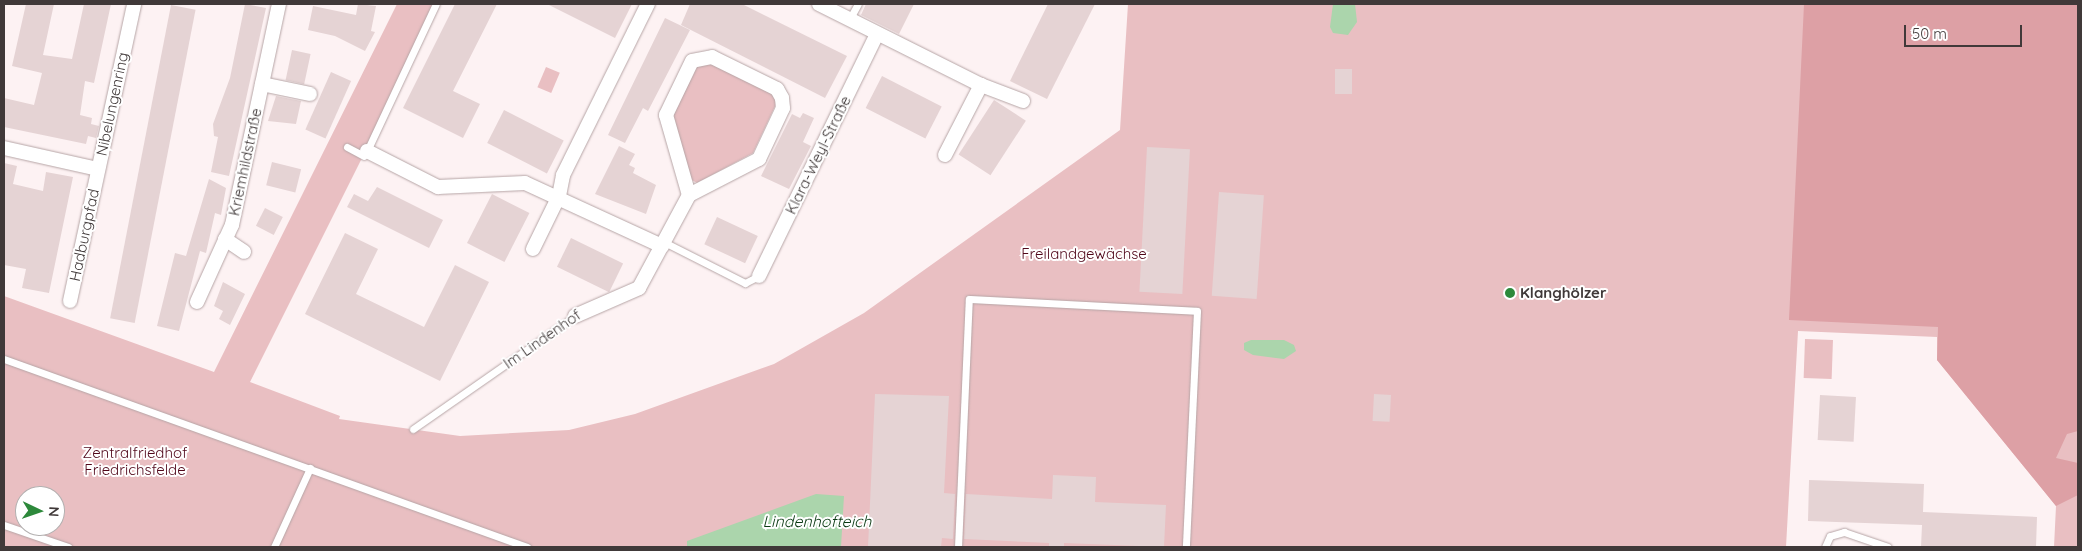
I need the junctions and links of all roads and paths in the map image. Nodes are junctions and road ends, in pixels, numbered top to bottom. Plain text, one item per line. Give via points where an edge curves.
1 (134, 4) edge
2 (279, 4) edge
3 (436, 4) edge
4 (648, 4) edge
5 (819, 4) edge
6 (858, 4) edge
7 (849, 20) junction
8 (877, 34) junction
9 (262, 84) junction
10 (981, 85) junction
11 (310, 94) dead end
12 (1023, 101) dead end
13 (347, 147) dead end
14 (4, 148) edge
15 (366, 154) junction
16 (945, 155) dead end
17 (98, 169) junction
18 (689, 195) junction
19 (559, 196) junction
20 (225, 239) junction
21 (663, 244) junction
22 (533, 248) dead end
23 (244, 252) dead end
24 (759, 276) joint
25 (70, 301) dead end
26 (197, 302) dead end
27 (575, 316) joint
28 (4, 359) edge
29 (413, 429) dead end
30 (310, 468) junction
31 (4, 525) edge
32 (68, 547) edge
33 (274, 547) edge
34 (527, 547) edge
35 (958, 547) edge
36 (1186, 547) edge
37 (1825, 547) edge
38 (1888, 547) edge

1 - 17 street, Nibelungenring
2 - 9 street, Kriemhildstraße
3 - 15 lane
4 - 19 street via 563,175
5 - 7 street
6 - 7 lane
7 - 8 street
8 - 10 street
8 - 24 street, Klara-Weyl-Straße
9 - 11 street
9 - 20 street, Kriemhildstraße
10 - 12 street
10 - 16 street
13 - 15 lane
14 - 17 street, Nibelungenring
15 - 19 street via 438,187 525,183
17 - 25 street, Hadburgpfad
18 - 18 street via 759,159 783,108 777,89 712,57 692,61 666,115
18 - 21 street, Im Lindenhof
19 - 21 street
19 - 22 street
20 - 23 street
20 - 26 street, Kriemhildstraße
21 - 24 lane via 745,283
21 - 27 street, Im Lindenhof via 639,288
27 - 29 lane, Im Lindenhof
28 - 30 lane
30 - 33 lane
30 - 34 lane
31 - 32 lane
35 - 36 lane via 969,299 1197,311
37 - 38 lane via 1830,536 1844,532

